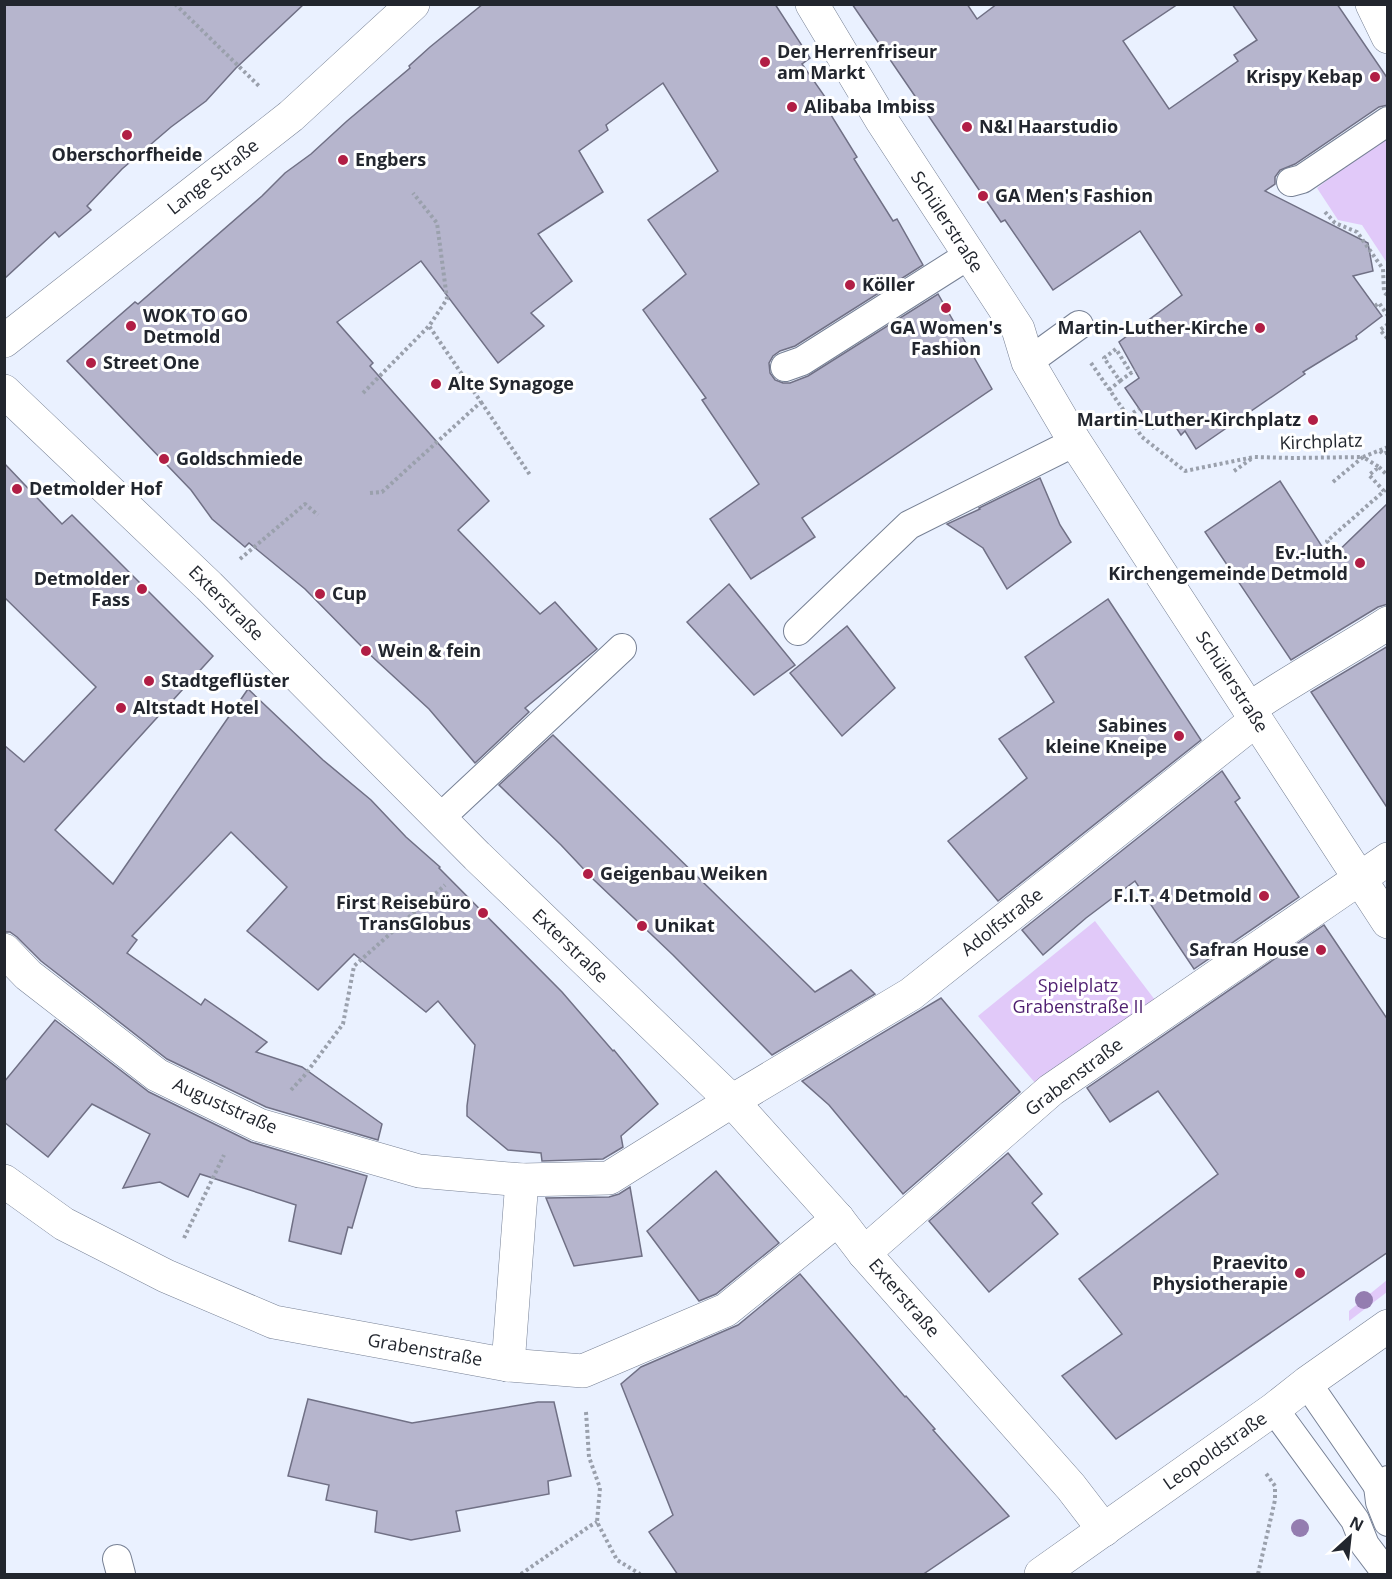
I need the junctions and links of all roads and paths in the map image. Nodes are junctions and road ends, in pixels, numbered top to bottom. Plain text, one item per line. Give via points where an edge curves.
1 (175, 4) edge
2 (413, 4) edge
3 (812, 4) edge
4 (1372, 4) edge
5 (1388, 37) edge
6 (291, 116) junction
7 (1388, 121) edge
8 (1296, 181) joint
9 (412, 193) dead end
10 (969, 255) junction
11 (1388, 296) edge
12 (1375, 306) dead end
13 (1388, 316) edge
14 (1388, 324) edge
15 (429, 326) junction
16 (1074, 328) joint
17 (1388, 339) edge
18 (4, 341) edge
19 (1028, 362) junction
20 (785, 367) dead end
21 (1120, 381) junction
22 (1109, 390) junction
23 (4, 391) edge
24 (363, 393) dead end
25 (481, 402) junction
26 (1138, 409) dead end
27 (1128, 416) junction
28 (1075, 442) junction
29 (1388, 447) edge
30 (1380, 451) junction
31 (1388, 452) edge
32 (1254, 457) junction
33 (1363, 457) junction
34 (1379, 466) junction
35 (1234, 471) dead end
36 (530, 475) dead end
37 (1388, 476) edge
38 (1333, 483) dead end
39 (369, 493) dead end
40 (318, 515) dead end
41 (1336, 553) dead end
42 (209, 586) junction
43 (1388, 623) edge
44 (798, 631) dead end
45 (622, 648) dead end
46 (1253, 714) junction
47 (440, 818) junction
48 (477, 856) junction
49 (1388, 859) edge
50 (1359, 880) junction
51 (1388, 922) edge
52 (4, 950) edge
53 (732, 1101) junction
54 (251, 1121) junction
55 (522, 1180) junction
56 (4, 1181) edge
57 (838, 1220) junction
58 (864, 1252) junction
59 (166, 1276) junction
60 (1388, 1326) edge
61 (508, 1365) junction
62 (1307, 1383) junction
63 (1274, 1409) junction
64 (589, 1457) dead end
65 (1265, 1472) dead end
66 (1384, 1498) edge
67 (1355, 1520) junction
68 (597, 1522) junction
69 (1104, 1530) junction
70 (520, 1575) edge
71 (640, 1575) edge
72 (1041, 1575) edge
73 (1258, 1575) edge
74 (1388, 1575) edge

1 - 6 path
2 - 6 street, Lange Straße
3 - 10 street, Schülerstraße
4 - 5 street
6 - 18 street, Lange Straße
7 - 8 lane
8 - 11 path via 1335,223 1358,232 1383,269 1384,291
9 - 15 path via 437,223 447,299
10 - 19 street, Schülerstraße via 1018,329
10 - 20 lane via 802,361
12 - 13 path via 1379,303
14 - 17 path via 1380,330
15 - 24 path
15 - 25 path
16 - 19 lane
16 - 22 path, Kirchplatz
19 - 28 street, Schülerstraße
21 - 21 path via 1104,358 1116,349 1133,371
21 - 22 path
22 - 27 path, Kirchplatz
23 - 42 street, Exterstraße
25 - 36 path
25 - 39 path via 382,492
26 - 27 path
27 - 32 path, Kirchplatz via 1142,437 1185,471
28 - 44 lane via 909,525
28 - 46 street, Schülerstraße
29 - 30 path, Kirchplatz
30 - 31 path
30 - 33 path, Kirchplatz
32 - 33 path, Kirchplatz
32 - 35 path
33 - 34 path
33 - 38 path
34 - 37 path
34 - 41 path via 1369,475 1384,491 1327,541
40 - 42 path via 305,504
42 - 47 street, Exterstraße
43 - 46 street, Adolfstraße via 1287,684
45 - 47 lane
46 - 50 street, Schülerstraße
46 - 53 street, Adolfstraße via 911,994
47 - 48 street, Exterstraße
48 - 53 street, Exterstraße
48 - 54 path via 354,966 344,1024 304,1076
49 - 50 street, Grabenstraße
50 - 51 street, Schülerstraße
50 - 58 street, Grabenstraße via 1051,1090
52 - 54 street, Auguststraße via 28,975 157,1076
53 - 55 street, Auguststraße via 609,1178
53 - 57 street, Exterstraße
54 - 55 street, Auguststraße via 419,1171
54 - 59 path
55 - 61 street
56 - 59 street, Grabenstraße via 64,1224
57 - 58 street, Exterstraße
57 - 61 street, Grabenstraße via 726,1310 583,1371
58 - 69 street, Exterstraße via 1071,1487
59 - 61 street, Grabenstraße via 281,1323
60 - 62 street, Leopoldstraße
62 - 63 street, Leopoldstraße
62 - 66 lane
63 - 67 lane
63 - 69 street, Leopoldstraße
64 - 68 path via 600,1488
65 - 73 path via 1275,1486 1275,1500
66 - 67 lane
67 - 74 lane via 1365,1545
68 - 70 path
68 - 71 path via 617,1560
69 - 72 street, Leopoldstraße

